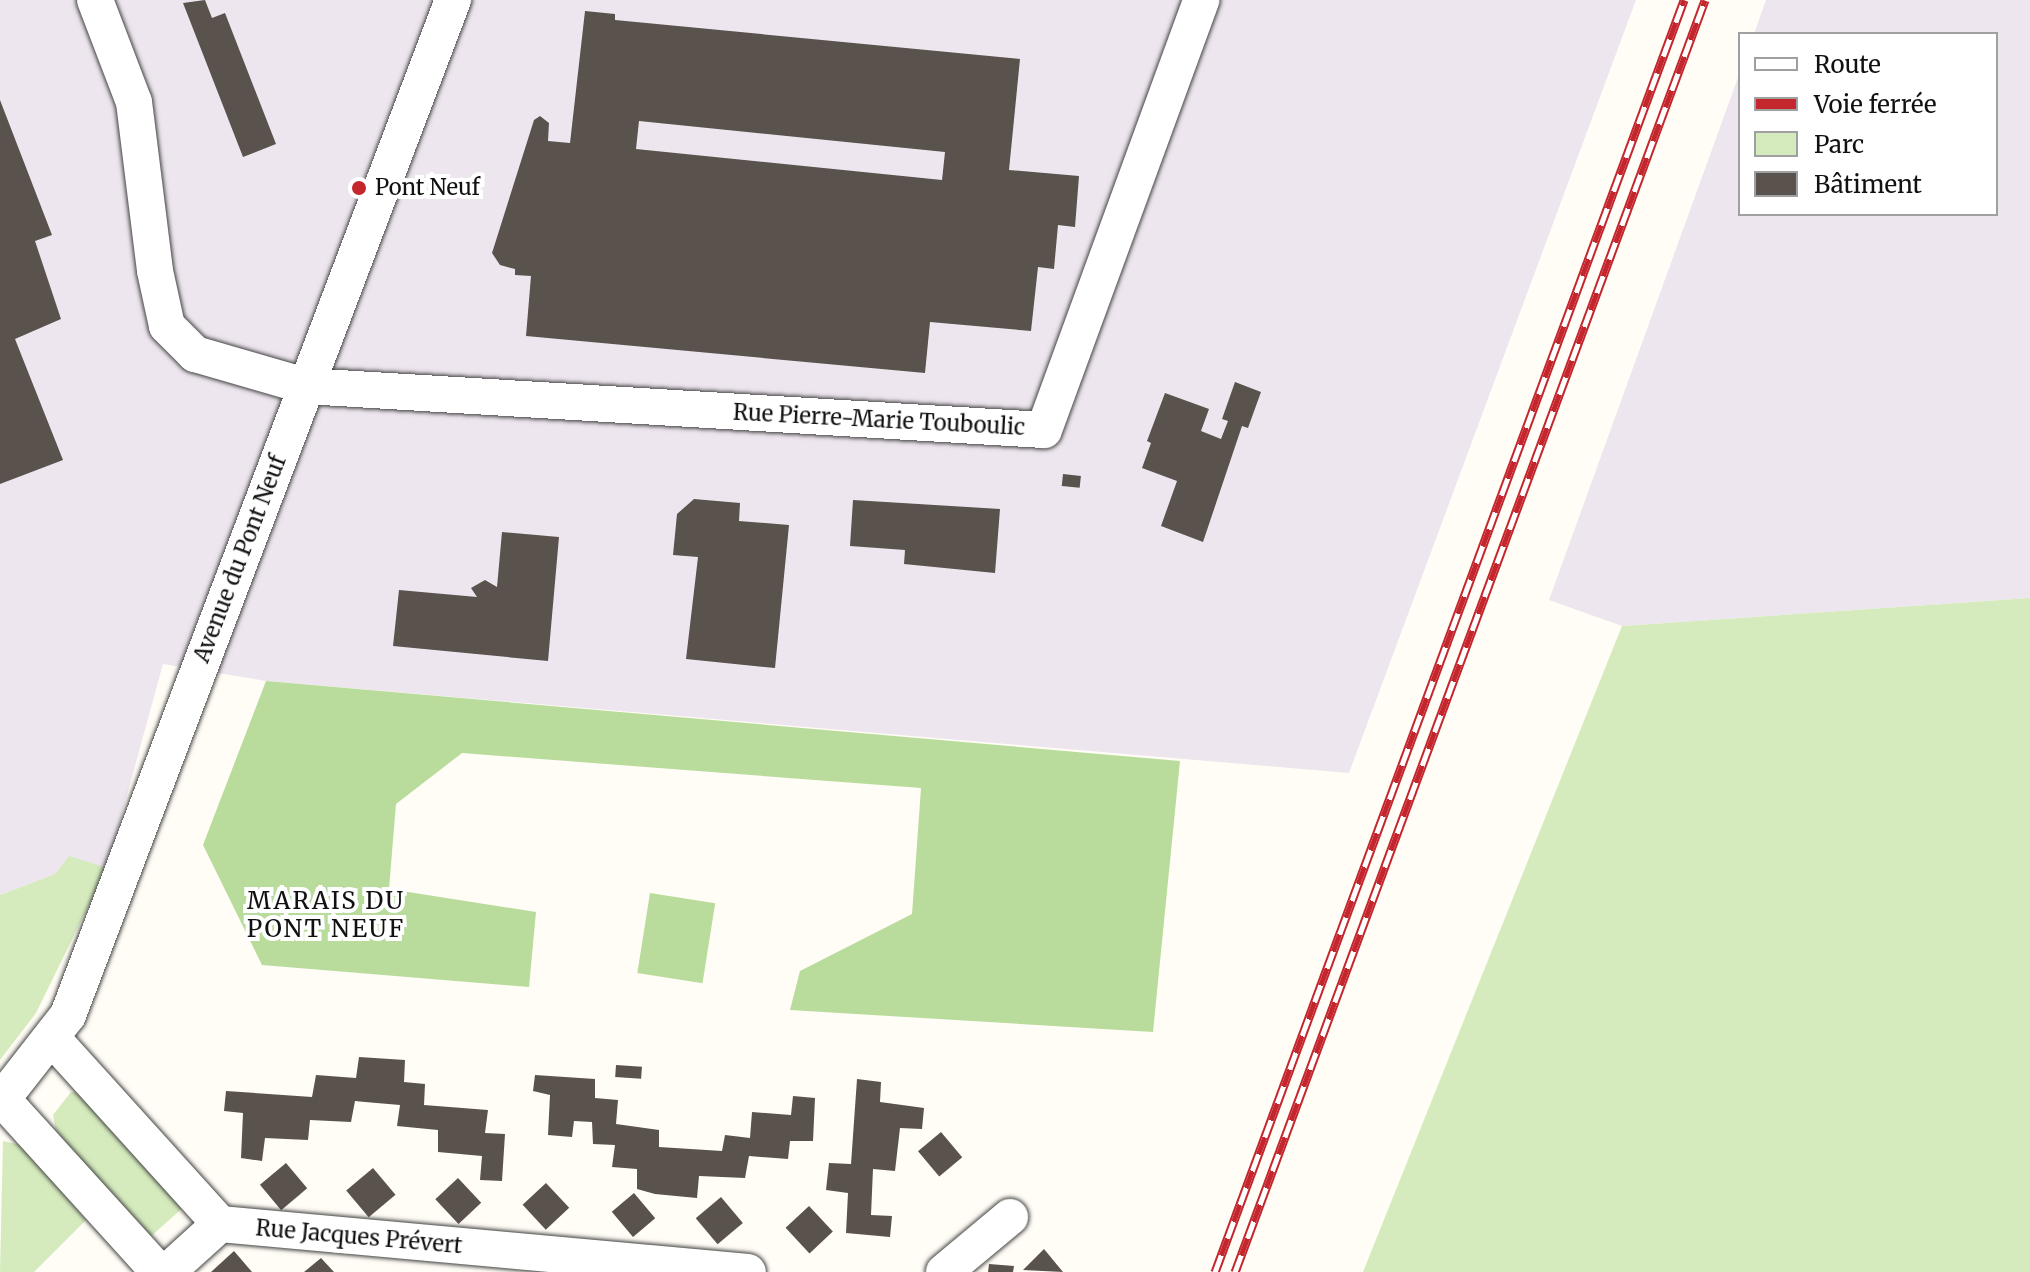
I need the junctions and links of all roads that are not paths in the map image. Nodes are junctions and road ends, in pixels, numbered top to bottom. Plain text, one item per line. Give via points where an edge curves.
1 (95, 0) edge
2 (453, 0) edge
3 (1201, 0) edge
4 (305, 386) junction
5 (52, 1038) junction
6 (2, 1101) edge
7 (1010, 1217) dead end
8 (220, 1224) junction
9 (159, 1272) edge
10 (167, 1272) edge
11 (748, 1272) edge
12 (944, 1272) edge

1 - 4 street via 134,102 167,326 195,354
2 - 4 street, Avenue du Pont Neuf
3 - 4 street, Rue Pierre-Marie Touboulic via 1044,430
4 - 5 street, Avenue du Pont Neuf via 68,1015
5 - 6 street, Avenue du Pont Neuf
5 - 8 street
6 - 9 street
7 - 12 street
8 - 10 street
8 - 11 street, Rue Jacques Prévert

